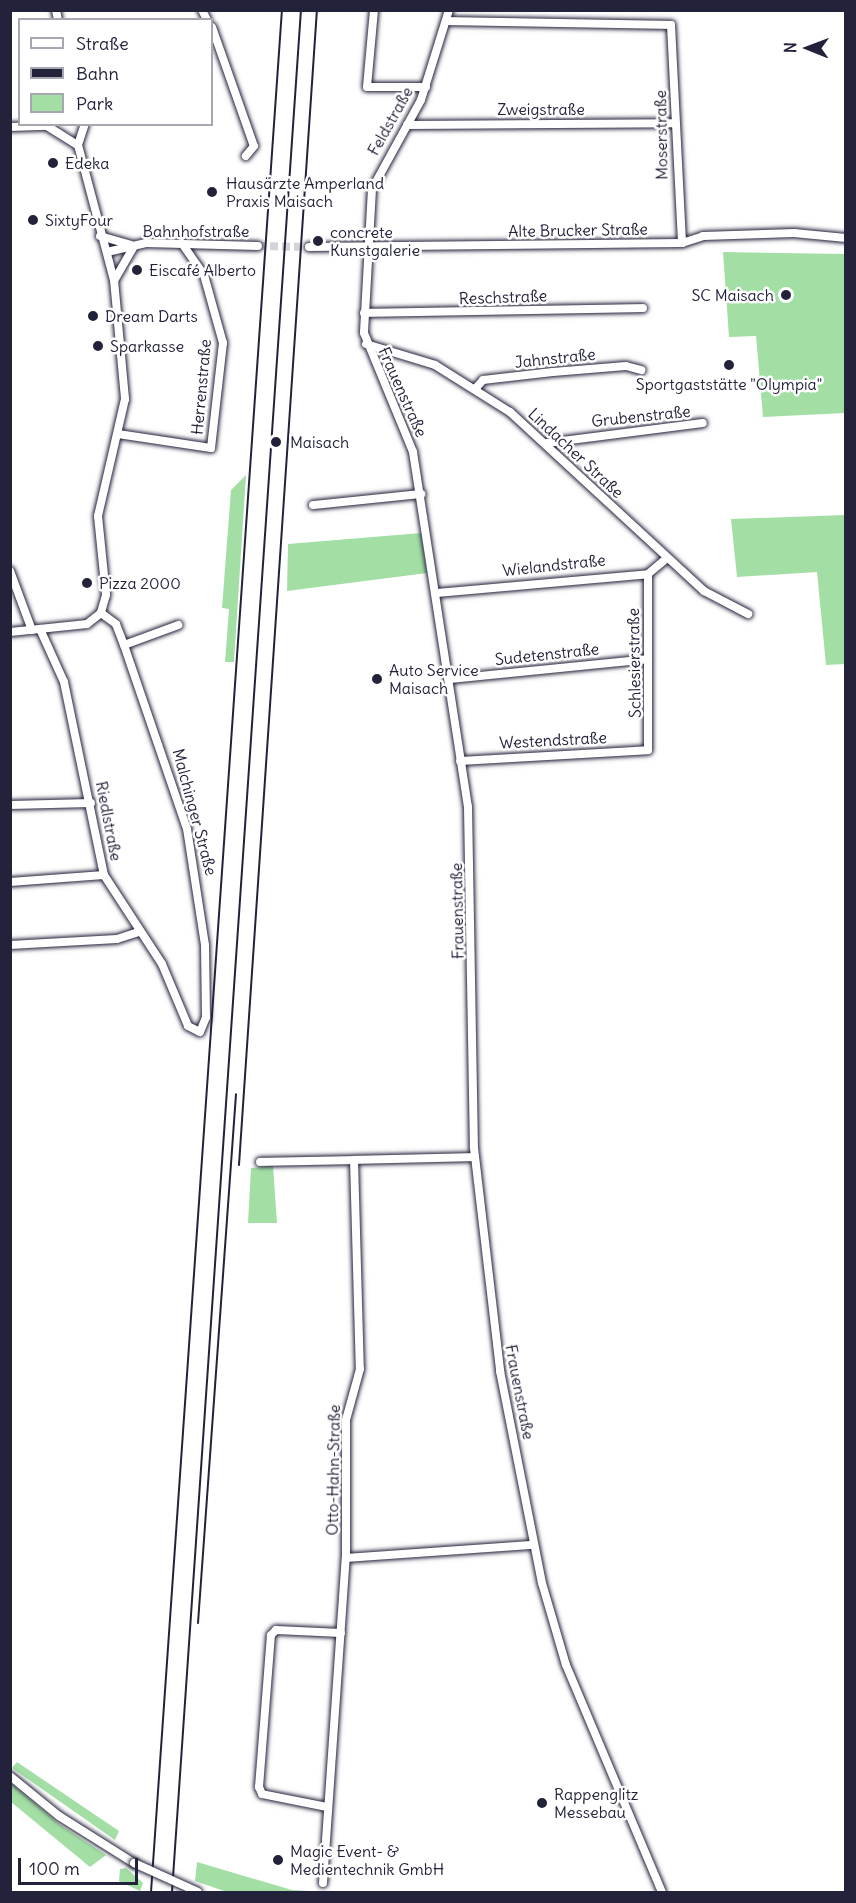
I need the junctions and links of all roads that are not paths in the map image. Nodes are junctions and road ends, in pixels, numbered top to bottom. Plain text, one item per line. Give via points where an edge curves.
1 (374, 10) edge
2 (449, 10) edge
3 (448, 21) junction
4 (213, 30) edge
5 (426, 87) junction
6 (675, 123) junction
7 (406, 125) junction
8 (84, 126) edge
9 (10, 127) edge
10 (78, 145) junction
11 (246, 156) dead end
12 (100, 236) junction
13 (846, 238) edge
14 (182, 243) junction
15 (682, 243) junction
16 (134, 246) junction
17 (258, 246) tunnel mouth
18 (309, 247) tunnel mouth
19 (369, 248) junction
20 (108, 255) junction
21 (127, 255) junction
22 (114, 280) junction
23 (643, 308) dead end
24 (364, 313) junction
25 (366, 344) junction
26 (641, 370) dead end
27 (475, 389) junction
28 (703, 423) dead end
29 (118, 434) junction
30 (547, 443) junction
31 (421, 494) junction
32 (313, 505) dead end
33 (667, 558) junction
34 (10, 570) edge
35 (648, 574) junction
36 (437, 593) junction
37 (101, 613) junction
38 (748, 614) dead end
39 (178, 625) dead end
40 (36, 629) junction
41 (10, 632) edge
42 (124, 645) junction
43 (648, 659) junction
44 (449, 679) junction
45 (648, 750) joint
46 (460, 761) junction
47 (90, 803) junction
48 (10, 805) edge
49 (104, 875) junction
50 (10, 882) edge
51 (139, 932) junction
52 (10, 945) edge
53 (200, 1032) joint
54 (474, 1157) junction
55 (354, 1160) junction
56 (260, 1162) dead end
57 (534, 1545) junction
58 (346, 1558) junction
59 (340, 1633) junction
60 (10, 1776) edge
61 (327, 1807) junction
62 (323, 1883) dead end
63 (198, 1893) edge
64 (662, 1893) edge

1 - 5 street via 367,87
2 - 3 street, Feldstraße
3 - 5 street, Feldstraße
3 - 6 street, Moserstraße via 671,26
4 - 11 street via 254,146
5 - 7 street, Feldstraße
6 - 7 street, Zweigstraße
6 - 15 street, Moserstraße
7 - 19 street, Feldstraße via 372,189
8 - 10 street
9 - 10 street via 47,126
10 - 12 street
12 - 16 street
12 - 20 street
13 - 15 street, Alte Brucker Straße via 724,235
14 - 16 street, Bahnhofstraße
14 - 17 street, Bahnhofstraße
14 - 29 street, Herrenstraße via 204,275 223,343 211,448
15 - 19 street, Alte Brucker Straße
16 - 20 street, Bahnhofstraße
16 - 21 street, Bahnhofstraße
18 - 19 street, Alte Brucker Straße
19 - 24 street, Frauenstraße
20 - 21 street, Bahnhofstraße
20 - 22 street
21 - 22 street
22 - 29 street via 124,371
23 - 24 street, Reschstraße
24 - 25 street, Frauenstraße
25 - 27 street, Lindacher Straße via 435,364
25 - 31 street, Frauenstraße via 402,418
26 - 27 street, Jahnstraße via 626,366 483,380
27 - 30 street, Lindacher Straße
28 - 30 street, Grubenstraße
29 - 37 street via 98,516 106,595
30 - 33 street, Lindacher Straße
31 - 32 street
31 - 36 street, Frauenstraße
33 - 35 street
33 - 38 street, Lindacher Straße via 704,591
34 - 40 street, Riedlstraße
35 - 36 street, Wielandstraße
35 - 43 street, Schlesierstraße
36 - 44 street, Frauenstraße
37 - 40 street via 87,624
37 - 42 street, Malchinger Straße via 116,624
39 - 42 street
40 - 41 street
40 - 47 street, Riedlstraße via 64,682
42 - 53 street, Malchinger Straße via 160,740 201,898 206,1017
43 - 44 street, Sudetenstraße
43 - 45 street, Schlesierstraße
44 - 46 street, Frauenstraße
45 - 46 street, Westendstraße
46 - 54 street, Frauenstraße via 472,877
47 - 48 street
47 - 49 street, Riedlstraße
49 - 50 street
49 - 51 street, Riedlstraße
51 - 52 street via 117,939
51 - 53 street, Riedlstraße via 162,964 188,1026
54 - 55 street
54 - 57 street, Frauenstraße via 487,1290
55 - 56 street
55 - 58 street, Otto-Hahn-Straße via 360,1369 346,1420
57 - 58 street, Otto-Hahn-Straße
57 - 64 street, Frauenstraße via 542,1582 604,1764
58 - 59 street
59 - 61 street
59 - 61 street via 276,1630 271,1635 259,1787 262,1794
60 - 63 street, bridge via 58,1816 134,1863
61 - 62 street

